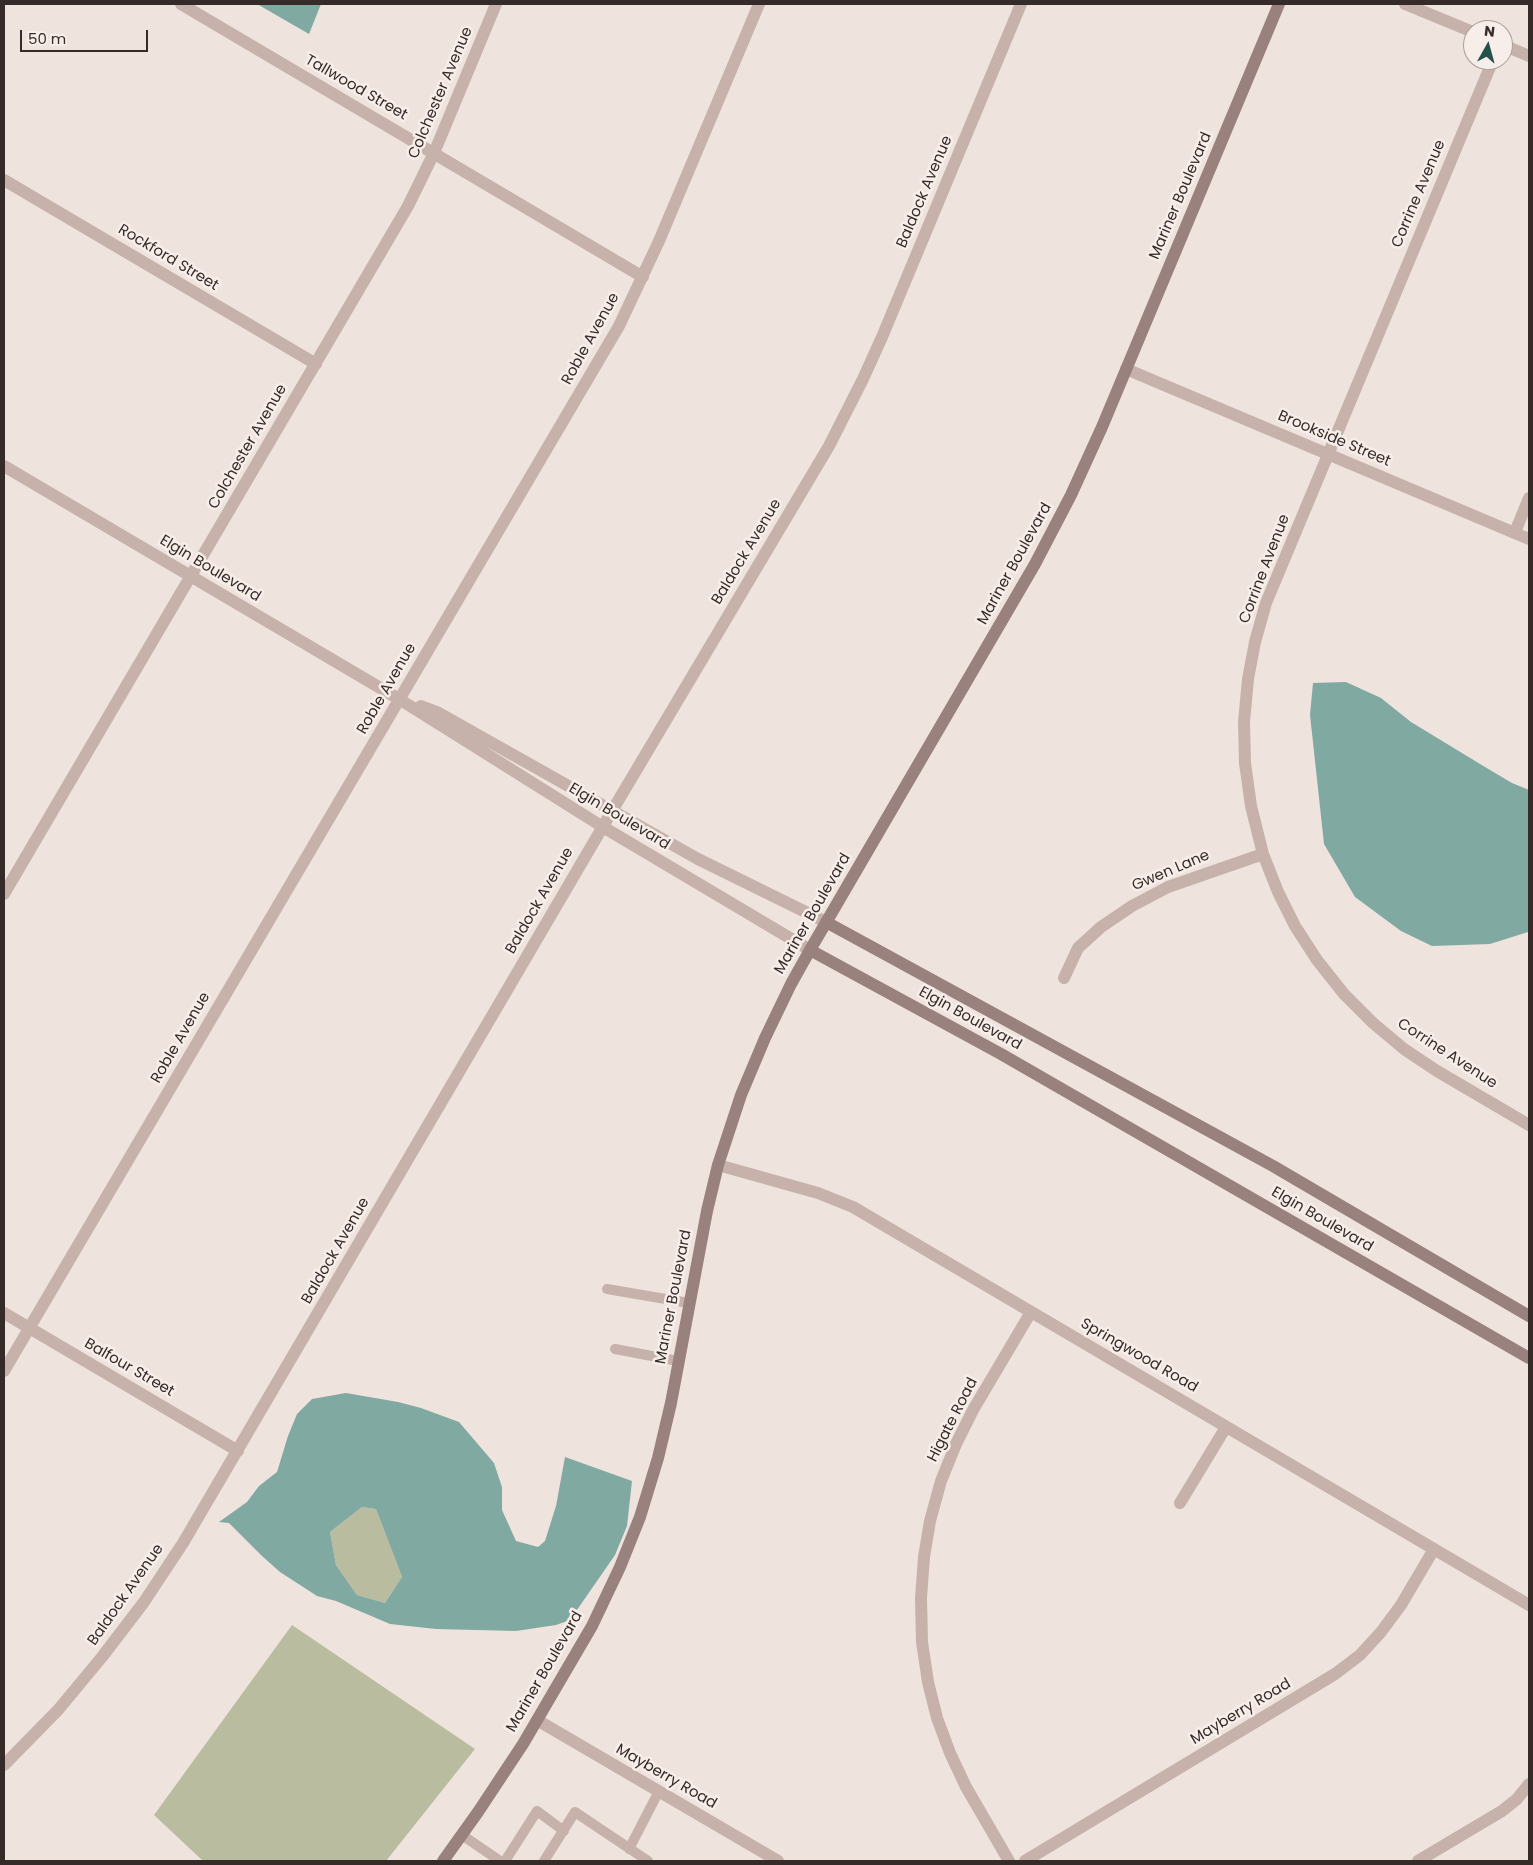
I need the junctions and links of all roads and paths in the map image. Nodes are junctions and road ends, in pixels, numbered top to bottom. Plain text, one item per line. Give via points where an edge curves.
1 (181, 4) edge
2 (496, 4) edge
3 (759, 4) edge
4 (1021, 4) edge
5 (1280, 4) edge
6 (1405, 4) edge
7 (1463, 28) edge
8 (1513, 49) edge
9 (1529, 56) edge
10 (1489, 70) edge
11 (434, 153) junction
12 (4, 180) edge
13 (644, 277) junction
14 (316, 364) junction
15 (1126, 369) junction
16 (1328, 454) junction
17 (4, 466) edge
18 (1529, 498) edge
19 (1515, 532) junction
20 (1529, 539) edge
21 (191, 576) junction
22 (399, 699) junction
23 (612, 811) junction
24 (603, 827) junction
25 (1263, 854) junction
26 (4, 894) edge
27 (826, 922) junction
28 (810, 950) junction
29 (1064, 978) dead end
30 (1529, 1125) edge
31 (718, 1165) junction
32 (607, 1289) dead end
33 (689, 1303) junction
34 (1031, 1312) junction
35 (4, 1313) edge
36 (1529, 1316) edge
37 (29, 1328) junction
38 (615, 1350) dead end
39 (1529, 1358) edge
40 (678, 1361) junction
41 (4, 1371) edge
42 (1226, 1427) junction
43 (238, 1450) junction
44 (1180, 1503) dead end
45 (1434, 1549) junction
46 (1529, 1605) edge
47 (537, 1720) junction
48 (4, 1765) edge
49 (1529, 1784) edge
50 (659, 1791) junction
51 (564, 1831) junction
52 (462, 1835) junction
53 (629, 1849) junction
54 (443, 1861) edge
55 (500, 1861) edge
56 (505, 1861) edge
57 (544, 1861) edge
58 (648, 1861) edge
59 (778, 1861) edge
60 (1009, 1861) edge
61 (1025, 1861) edge
62 (1418, 1861) edge

1 - 11 street, Tallwood Street
2 - 11 street, Colchester Avenue
3 - 13 street, Roble Avenue
4 - 23 street, Baldock Avenue via 863,379 829,446
5 - 15 main road, Mariner Boulevard
6 - 7 street
8 - 9 street
10 - 16 street, Corrine Avenue
11 - 13 street, Tallwood Street
11 - 14 street, Colchester Avenue via 408,206
12 - 14 street, Rockford Street
13 - 22 street, Roble Avenue via 619,326
14 - 21 street, Colchester Avenue
15 - 16 street, Brookside Street
15 - 27 main road, Mariner Boulevard via 1072,495 1035,564
16 - 19 street, Brookside Street
16 - 25 street, Corrine Avenue via 1266,603 1248,679 1245,763
17 - 21 street, Elgin Boulevard
18 - 19 street
19 - 20 street, Brookside Street
21 - 22 street, Elgin Boulevard
21 - 26 street, Colchester Avenue
22 - 23 street, Elgin Boulevard via 437,712
22 - 24 street, Elgin Boulevard
22 - 37 street, Roble Avenue
23 - 24 street, Baldock Avenue
23 - 27 street, Elgin Boulevard
24 - 28 street, Elgin Boulevard
24 - 43 street, Baldock Avenue
25 - 29 street, Gwen Lane via 1168,887 1132,906 1078,948
25 - 30 street, Corrine Avenue via 1295,926 1317,960 1372,1023 1437,1071
27 - 28 main road, Mariner Boulevard
27 - 36 main road, Elgin Boulevard via 1273,1166
28 - 31 main road, Mariner Boulevard via 765,1038 741,1095
28 - 39 main road, Elgin Boulevard via 1001,1054
31 - 33 main road, Mariner Boulevard
31 - 34 street, Springwood Road via 818,1193 853,1207
32 - 33 lane
33 - 40 main road, Mariner Boulevard
34 - 42 street, Springwood Road
34 - 60 street, Higate Road via 973,1410 941,1481 930,1521 921,1598 922,1642 937,1718 966,1787
35 - 37 street, Balfour Street
37 - 41 street, Roble Avenue
37 - 43 street, Balfour Street
38 - 40 lane
40 - 47 main road, Mariner Boulevard via 658,1458 640,1517 592,1626
42 - 44 street
42 - 45 street, Springwood Road
43 - 48 street, Baldock Avenue via 144,1602 58,1710
45 - 46 street, Springwood Road
45 - 61 street, Mayberry Road via 1401,1604 1360,1655 1335,1674
47 - 50 street, Mayberry Road
47 - 52 main road, Mariner Boulevard
49 - 62 street via 1502,1811
50 - 53 lane
50 - 59 street, Mayberry Road
51 - 53 lane via 576,1812
51 - 56 lane via 537,1811 528,1831
51 - 57 lane via 548,1845
52 - 54 main road, Mariner Boulevard
52 - 55 lane
53 - 58 lane

